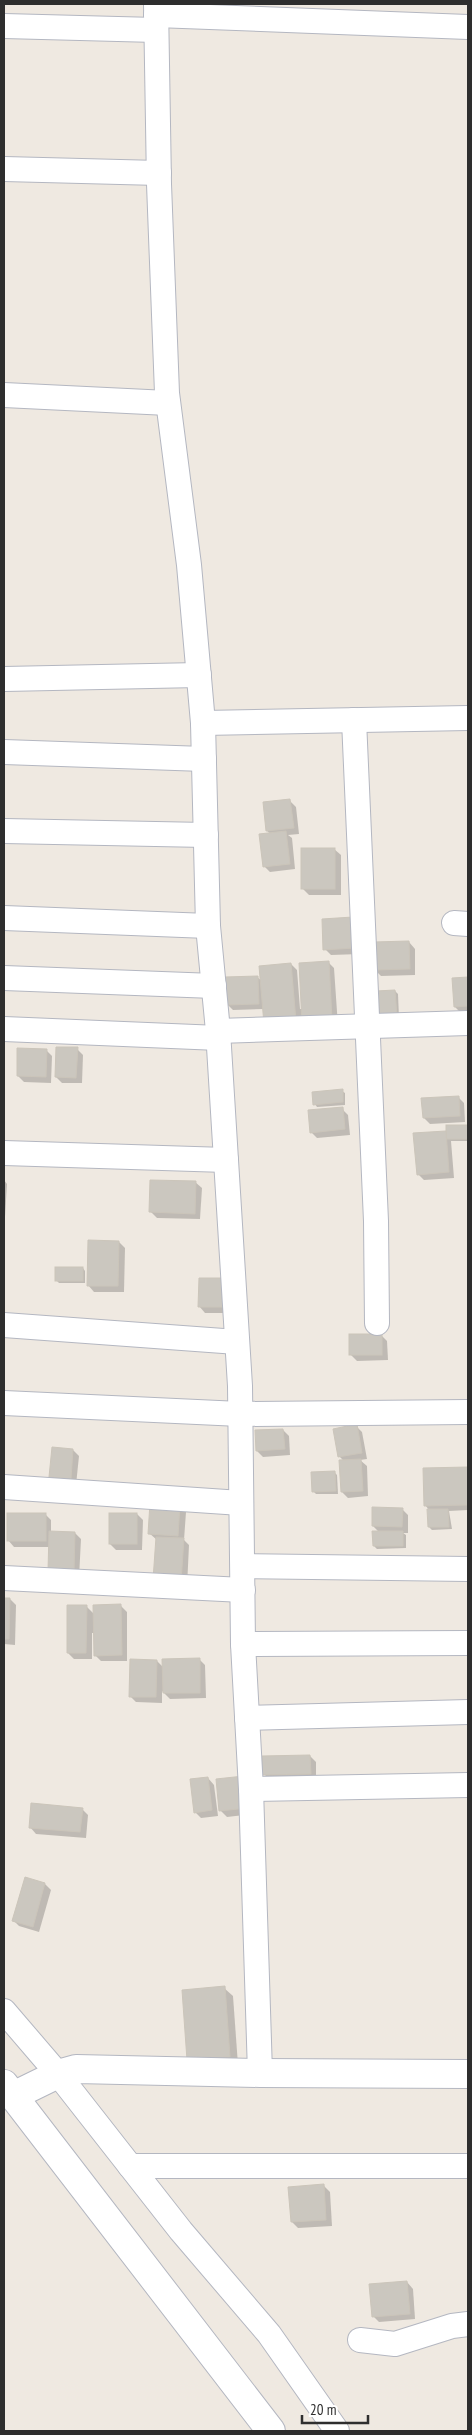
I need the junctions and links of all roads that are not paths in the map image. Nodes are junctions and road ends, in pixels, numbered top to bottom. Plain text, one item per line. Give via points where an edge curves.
1 (156, 16) edge
2 (4, 26) edge
3 (468, 26) edge
4 (4, 169) edge
5 (159, 173) junction
6 (4, 395) edge
7 (168, 402) junction
8 (199, 675) junction
9 (4, 679) edge
10 (468, 718) edge
11 (354, 720) junction
12 (203, 723) junction
13 (4, 752) edge
14 (204, 759) junction
15 (4, 831) edge
16 (206, 835) junction
17 (4, 918) edge
18 (208, 926) junction
19 (4, 978) edge
20 (214, 986) junction
21 (468, 1024) edge
22 (366, 1027) junction
23 (4, 1028) edge
24 (218, 1034) junction
25 (4, 1153) edge
26 (226, 1160) junction
27 (377, 1323) dead end
28 (4, 1325) edge
29 (237, 1342) junction
30 (4, 1403) edge
31 (468, 1412) edge
32 (240, 1414) junction
33 (4, 1487) edge
34 (241, 1503) junction
35 (242, 1566) junction
36 (468, 1569) edge
37 (4, 1578) edge
38 (243, 1590) junction
39 (468, 1643) edge
40 (243, 1644) junction
41 (468, 1712) edge
42 (247, 1718) junction
43 (468, 1784) edge
44 (251, 1790) junction
45 (4, 2012) edge
46 (260, 2073) junction
47 (58, 2074) junction
48 (468, 2074) edge
49 (8, 2090) edge
50 (130, 2166) junction
51 (468, 2166) edge
52 (468, 2324) edge
53 (360, 2340) dead end
54 (271, 2431) edge
55 (337, 2431) edge

1 - 2 street
1 - 3 street
1 - 5 street
4 - 5 street
5 - 7 street
6 - 7 street
7 - 8 street
8 - 9 street
8 - 12 street
10 - 11 street
11 - 12 street
11 - 22 street
12 - 14 street
13 - 14 street
14 - 16 street
15 - 16 street
16 - 18 street
17 - 18 street
18 - 20 street
19 - 20 street
20 - 24 street
21 - 22 street
22 - 24 street
22 - 27 street via 376,1221
23 - 24 street
24 - 26 street
25 - 26 street
26 - 29 street
28 - 29 street
29 - 32 street
30 - 32 street
31 - 32 street
32 - 34 street
33 - 34 street
34 - 35 street
35 - 36 street
35 - 38 street
37 - 38 street
38 - 40 street
39 - 40 street
40 - 42 street
41 - 42 street
42 - 44 street
43 - 44 street
44 - 46 street
45 - 47 street
46 - 47 street via 102,2068 76,2069
46 - 48 street
47 - 49 street
47 - 50 street
49 - 54 street
50 - 51 street
50 - 55 street via 269,2334
52 - 53 street via 395,2344

